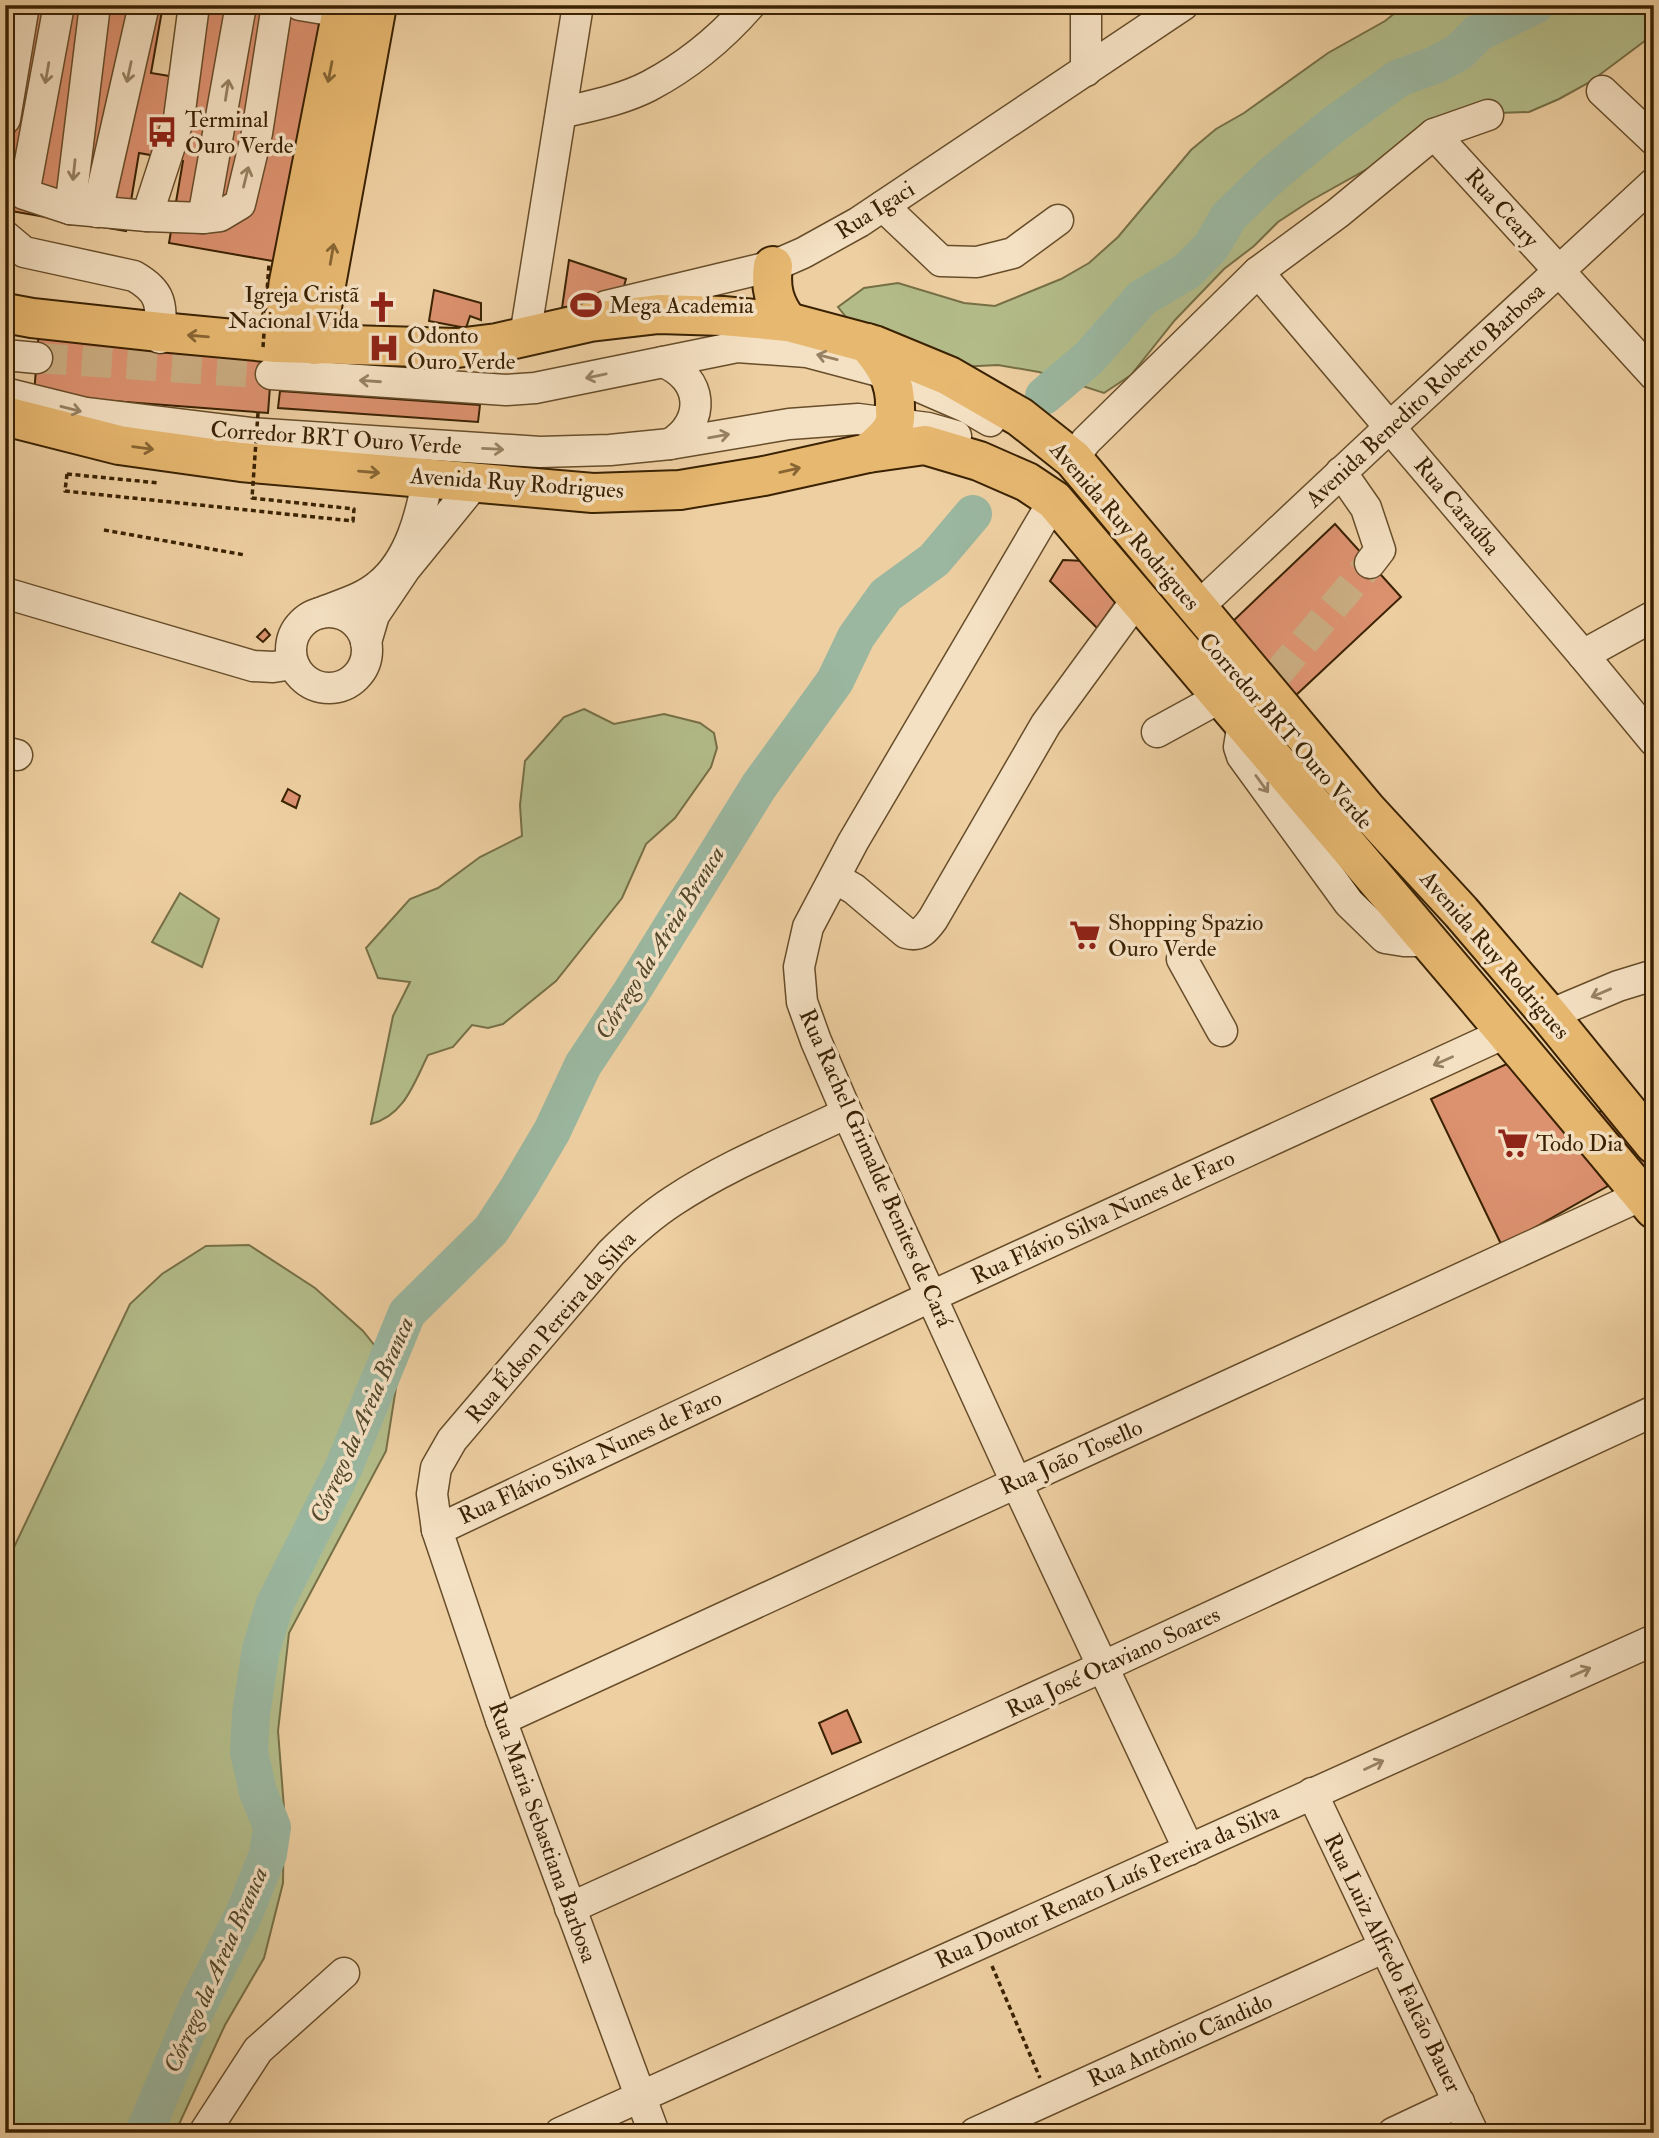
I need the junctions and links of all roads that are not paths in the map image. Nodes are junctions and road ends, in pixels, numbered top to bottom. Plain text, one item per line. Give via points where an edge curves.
1 (24, 5) edge
2 (59, 5) edge
3 (95, 5) edge
4 (144, 5) edge
5 (194, 5) edge
6 (241, 5) edge
7 (276, 5) edge
8 (299, 5) edge
9 (578, 5) edge
10 (750, 5) edge
11 (1087, 5) edge
12 (1183, 5) edge
13 (354, 8) edge
14 (1086, 71) junction
15 (1602, 91) dead end
16 (561, 113) junction
17 (1488, 115) dead end
18 (5, 119) edge
19 (1434, 134) junction
20 (1654, 140) edge
21 (1654, 183) edge
22 (883, 206) junction
23 (83, 210) junction
24 (147, 216) junction
25 (203, 218) junction
26 (1058, 220) dead end
27 (5, 236) edge
28 (774, 266) junction
29 (1559, 271) junction
30 (1258, 272) junction
31 (5, 313) edge
32 (788, 322) junction
33 (526, 331) junction
34 (160, 335) junction
35 (867, 343) junction
36 (315, 345) junction
37 (270, 354) junction
38 (5, 355) edge
39 (37, 359) tunnel mouth
40 (663, 362) junction
41 (890, 374) junction
42 (1654, 375) edge
43 (8, 414) edge
44 (894, 424) junction
45 (1390, 427) junction
46 (670, 444) junction
47 (868, 453) junction
48 (1341, 472) junction
49 (428, 477) junction
50 (475, 483) junction
51 (1064, 483) junction
52 (1370, 563) tunnel mouth
53 (5, 593) edge
54 (1139, 598) junction
55 (1197, 608) junction
56 (320, 613) junction
57 (1654, 616) edge
58 (366, 642) junction
59 (1583, 655) junction
60 (293, 664) junction
61 (1232, 710) junction
62 (1157, 732) dead end
63 (1654, 741) edge
64 (835, 878) junction
65 (1182, 959) dead end
66 (1654, 975) edge
67 (1527, 1024) junction
68 (1222, 1031) dead end
69 (847, 1113) junction
70 (1654, 1144) edge
71 (1654, 1158) edge
72 (1650, 1198) edge
73 (932, 1296) junction
74 (1654, 1412) edge
75 (1016, 1482) junction
76 (437, 1530) junction
77 (1654, 1640) edge
78 (1102, 1667) junction
79 (501, 1720) junction
80 (1312, 1793) junction
81 (1189, 1850) junction
82 (570, 1908) junction
83 (1385, 1947) junction
84 (344, 1972) dead end
85 (640, 2095) junction
86 (1460, 2102) junction
87 (204, 2133) edge
88 (560, 2133) edge
89 (654, 2133) edge
90 (975, 2133) edge
91 (1393, 2133) edge
92 (1473, 2133) edge

1 - 18 street
2 -> 23 street via 24,194
3 -> 23 street
4 -> 23 street
5 - 24 street via 178,118
25 -> 6 street
25 -> 7 street via 230,212 240,204 257,133
8 - 13 street
9 - 16 street
10 - 16 street via 700,53 649,86
11 - 14 street
12 - 14 street, Rua Igaci
36 -> 13 main road
13 -> 37 main road
14 - 22 street, Rua Igaci
15 - 20 street
16 - 33 street
17 - 19 street
19 - 29 street, Rua Ceary
19 - 30 street, Rua Rachel Grimalde Benites de Cará
21 - 29 street, Avenida Benedito Roberto Barbosa
22 - 26 street via 941,261 977,262 1013,253
22 - 28 street, Rua Igaci
23 - 24 street
24 - 25 street
27 - 34 street via 24,252 134,276 148,284 158,295
28 - 32 main road via 772,290
28 - 33 street, Rua Igaci
29 - 42 street, Rua Ceary
29 - 45 street, Avenida Benedito Roberto Barbosa
30 - 45 street, Rua Caraúba
30 - 51 street, Rua Rachel Grimalde Benites de Cará via 1086,441
31 - 34 main road, Avenida Ruy Rodrigues
32 - 33 main road, Avenida Ruy Rodrigues via 659,314
32 - 35 main road, Avenida Ruy Rodrigues
33 - 36 main road, Avenida Ruy Rodrigues via 457,348
37 -> 34 main road, Avenida Ruy Rodrigues
35 - 41 main road
35 - 51 main road, Avenida Ruy Rodrigues via 949,376 1020,417
36 - 37 main road, Avenida Ruy Rodrigues
40 -> 37 street, Corredor BRT Ouro Verde via 506,390
38 - 39 street
41 -> 40 street, Corredor BRT Ouro Verde via 807,352 737,347
40 - 46 street via 680,370 696,404 686,432
41 - 44 main road
41 - 51 street, Corredor BRT Ouro Verde via 966,407 1035,448
43 -> 46 street, Corredor BRT Ouro Verde via 86,413 250,433 540,452
43 -> 49 main road, Avenida Ruy Rodrigues via 132,447
46 -> 44 street, Corredor BRT Ouro Verde via 789,424 858,419
44 - 47 main road
44 - 51 street, Corredor BRT Ouro Verde via 958,436
45 - 48 street, Avenida Benedito Roberto Barbosa
45 - 59 street, Rua Caraúba
50 -> 47 main road, Avenida Ruy Rodrigues via 593,494 680,489
47 - 51 main road, Avenida Ruy Rodrigues via 925,445 1027,482
48 - 52 street via 1366,508 1380,550
48 - 55 street, Avenida Benedito Roberto Barbosa
49 - 50 main road, Avenida Ruy Rodrigues
49 - 56 street via 415,528 391,572 378,586
50 - 58 street via 405,569 374,615
51 - 54 main road, Avenida Ruy Rodrigues
51 - 55 main road, Avenida Ruy Rodrigues
51 - 64 street, Rua Rachel Grimalde Benites de Cará
51 - 67 street, Corredor BRT Ouro Verde
53 - 60 street via 253,666
54 - 61 main road, Avenida Ruy Rodrigues
54 - 64 street via 1046,724 923,932 906,933
55 - 67 main road, Avenida Ruy Rodrigues via 1270,683 1367,810 1461,912
56 - 58 street via 343,615 354,622
56 - 60 street via 307,618 292,639
57 - 59 street
58 - 60 street via 363,667 346,685 321,688 300,675
59 - 63 street, Rua Caraúba
61 - 62 street
61 -> 67 main road, Avenida Ruy Rodrigues via 1429,941
64 - 69 street, Rua Rachel Grimalde Benites de Cará via 808,927 799,967 802,1002
65 - 68 street
66 -> 67 street, Rua Flávio Silva Nunes de Faro
67 - 70 main road, Avenida Ruy Rodrigues
67 - 71 street, Corredor BRT Ouro Verde
67 - 72 main road, Avenida Ruy Rodrigues
67 -> 73 street, Rua Flávio Silva Nunes de Faro
69 - 73 street, Rua Rachel Grimalde Benites de Cará
69 - 76 street, Rua Édson Pereira da Silva via 673,1201 611,1253 452,1440 436,1468 432,1494
72 - 75 street, Rua João Tosello
73 - 75 street, Rua Rachel Grimalde Benites de Cará
73 - 76 street, Rua Flávio Silva Nunes de Faro
74 - 78 street, Rua José Otaviano Soares
75 - 78 street, Rua Rachel Grimalde Benites de Cará
75 - 79 street, Rua João Tosello
76 - 79 street, Rua Maria Sebastiana Barbosa
80 -> 77 street, Rua Doutor Renato Luís Pereira da Silva
78 - 81 street, Rua Rachel Grimalde Benites de Cará
78 - 82 street, Rua José Otaviano Soares
79 - 82 street, Rua Maria Sebastiana Barbosa
80 - 81 street, Rua Doutor Renato Luís Pereira da Silva
80 - 83 street, Rua Luiz Alfredo Falcão Bauer
81 - 85 street, Rua Doutor Renato Luís Pereira da Silva
82 - 85 street, Rua Maria Sebastiana Barbosa
83 - 86 street, Rua Luiz Alfredo Falcão Bauer
83 - 90 street, Rua Antônio Cãndido
84 - 87 street via 258,2050
85 - 88 street, Rua Doutor Renato Luís Pereira da Silva
85 - 89 street, Rua Maria Sebastiana Barbosa
86 - 91 street
86 - 92 street, Rua Luiz Alfredo Falcão Bauer

